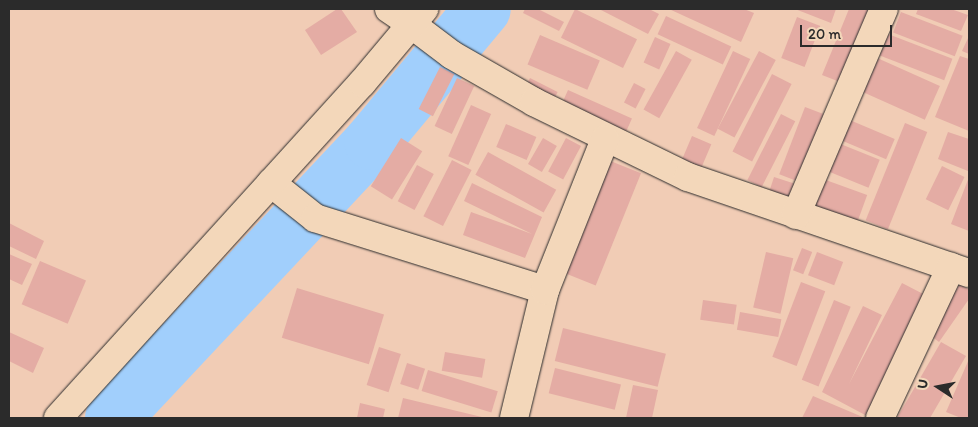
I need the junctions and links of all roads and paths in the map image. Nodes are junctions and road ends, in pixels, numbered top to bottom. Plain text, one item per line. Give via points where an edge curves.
1 (389, 9) edge
2 (884, 9) edge
3 (420, 23) edge
4 (605, 139) junction
5 (278, 188) junction
6 (796, 215) junction
7 (960, 270) edge
8 (545, 290) junction
9 (58, 418) edge
10 (514, 418) edge
11 (880, 418) edge

1 - 3 street
2 - 6 street
3 - 4 street via 452,55
3 - 5 street via 362,83
4 - 6 street via 697,180
4 - 8 street
5 - 8 street via 308,214
5 - 9 street
6 - 7 street
7 - 11 street
8 - 10 street

